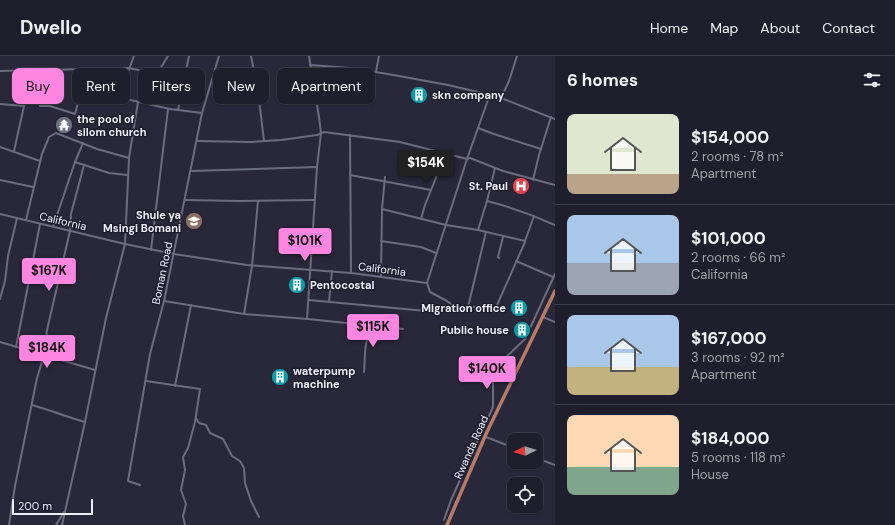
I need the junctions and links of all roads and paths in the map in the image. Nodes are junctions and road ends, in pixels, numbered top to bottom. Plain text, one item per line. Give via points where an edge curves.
1 (134, 56) edge
2 (168, 56) edge
3 (189, 56) edge
4 (219, 56) edge
5 (251, 56) edge
6 (309, 56) edge
7 (379, 56) edge
8 (517, 56) edge
9 (310, 65) junction
10 (130, 68) joint
11 (161, 68) edge
12 (187, 68) edge
13 (12, 70) edge
14 (138, 70) edge
15 (0, 71) edge
16 (376, 72) junction
17 (490, 97) junction
18 (501, 98) junction
19 (130, 100) edge
20 (138, 102) joint
21 (0, 104) edge
22 (40, 104) edge
23 (77, 104) edge
24 (147, 104) edge
25 (179, 104) edge
26 (24, 106) joint
27 (168, 109) junction
28 (178, 110) junction
29 (202, 113) junction
30 (551, 117) junction
31 (555, 119) edge
32 (478, 128) junction
33 (321, 133) junction
34 (350, 135) junction
35 (197, 141) junction
36 (264, 141) junction
37 (83, 143) junction
38 (0, 147) edge
39 (541, 149) junction
40 (14, 151) junction
41 (446, 153) junction
42 (128, 158) junction
43 (467, 158) junction
44 (40, 161) junction
45 (75, 162) junction
46 (84, 165) junction
47 (317, 167) junction
48 (495, 168) junction
49 (191, 171) junction
50 (127, 175) junction
51 (350, 175) junction
52 (385, 177) dead end
53 (0, 180) edge
54 (533, 180) junction
55 (385, 182) junction
56 (555, 185) edge
57 (33, 187) junction
58 (431, 190) junction
59 (185, 200) junction
60 (315, 200) junction
61 (258, 201) junction
62 (487, 201) junction
63 (382, 209) junction
64 (0, 214) edge
65 (534, 216) junction
66 (17, 218) junction
67 (421, 219) junction
68 (26, 220) junction
69 (40, 224) junction
70 (446, 225) junction
71 (555, 225) edge
72 (53, 227) junction
73 (478, 230) junction
74 (70, 231) junction
75 (486, 232) junction
76 (503, 237) junction
77 (381, 241) junction
78 (525, 242) junction
79 (125, 244) junction
80 (151, 250) junction
81 (174, 254) junction
82 (436, 254) junction
83 (499, 258) dead end
84 (516, 261) junction
85 (252, 266) junction
86 (309, 270) junction
87 (332, 272) junction
88 (351, 273) junction
89 (555, 274) edge
90 (381, 276) junction
91 (553, 278) junction
92 (427, 283) junction
93 (555, 291) edge
94 (0, 299) edge
95 (309, 300) junction
96 (164, 301) junction
97 (329, 302) junction
98 (190, 305) junction
99 (468, 307) junction
100 (481, 307) dead end
101 (426, 311) dead end
102 (494, 312) dead end
103 (244, 314) junction
104 (543, 317) junction
105 (307, 319) junction
106 (555, 322) edge
107 (379, 326) junction
108 (403, 329) dead end
109 (0, 342) edge
110 (16, 347) junction
111 (44, 355) junction
112 (95, 370) junction
113 (364, 372) dead end
114 (146, 381) junction
115 (175, 386) junction
116 (32, 405) junction
117 (196, 418) junction
118 (85, 422) junction
119 (485, 436) junction
120 (507, 445) edge
121 (543, 461) edge
122 (555, 465) edge
123 (140, 485) dead end
124 (66, 509) junction
125 (259, 517) dead end
126 (444, 520) dead end
127 (10, 525) edge
128 (56, 525) edge
129 (62, 525) edge
130 (185, 525) edge
131 (447, 525) edge

1 - 10 street
2 - 11 street
3 - 12 street
4 - 29 street, Boman Road
5 - 36 street
6 - 9 street
7 - 16 street
8 - 18 street
9 - 16 street
9 - 33 street
10 - 14 street
13 - 15 street
16 - 17 street via 448,85
17 - 18 street
17 - 32 street
18 - 30 street
19 - 20 street
20 - 42 street
21 - 26 street
22 - 23 street via 40,106 50,106 74,114
24 - 27 street
25 - 28 street
26 - 40 street
27 - 28 street
27 - 80 street
28 - 29 street
29 - 35 street, Boman Road
30 - 31 street
30 - 39 street
32 - 39 street
32 - 43 street
33 - 34 street
33 - 36 street
33 - 47 street
34 - 41 street via 400,142
34 - 51 street
35 - 36 street
35 - 49 street, Boman Road
37 - 42 street
37 - 44 street via 56,133 49,137
37 - 45 street
38 - 40 street
39 - 54 street
40 - 44 street
41 - 43 street
41 - 58 street
42 - 50 street
43 - 48 street
43 - 70 street
44 - 57 street
45 - 46 street
45 - 72 street
46 - 50 street via 109,173
46 - 74 street via 71,214
47 - 49 street
47 - 60 street
48 - 54 street
48 - 62 street
49 - 59 street, Boman Road
50 - 79 street
51 - 55 street
51 - 88 street
52 - 55 street
53 - 57 street
54 - 56 street
55 - 58 street
55 - 63 street
57 - 68 street
58 - 67 street
59 - 61 street
59 - 81 street, Boman Road
60 - 61 street
60 - 86 street
61 - 85 street
62 - 65 street
62 - 73 street
63 - 67 street
63 - 77 street
64 - 66 street, California
65 - 71 street
65 - 78 street
66 - 68 street, California
66 - 94 street
67 - 70 street
68 - 69 street, California
69 - 72 street, California
69 - 110 street
70 - 73 street
70 - 82 street
72 - 74 street, California
73 - 75 street
74 - 79 street, California
74 - 111 street via 47,330
75 - 76 street
75 - 99 street
76 - 78 street
76 - 83 street
77 - 82 street via 421,247
77 - 90 street
78 - 84 street
79 - 80 street, California
79 - 112 street
80 - 81 street, California
81 - 85 street, California
81 - 96 street, Boman Road
82 - 92 street
84 - 91 street
84 - 102 street
85 - 86 street, California
85 - 103 street
86 - 87 street, California
86 - 95 street
87 - 88 street, California
87 - 97 street
88 - 90 street, California
89 - 91 street
90 - 92 street, California
91 - 126 street via 525,339 500,363 493,374 493,407
92 - 99 street via 430,292 455,307
93 - 104 highway, Rwanda Road
95 - 97 street
95 - 105 street
96 - 98 street
96 - 114 street, Boman Road via 150,354
97 - 101 street
98 - 103 street
98 - 115 street
99 - 100 street
103 - 105 street
104 - 106 street
104 - 119 highway, Rwanda Road
105 - 107 street
107 - 108 street
107 - 113 street via 366,342
109 - 110 street
110 - 111 street
111 - 112 street
111 - 116 street
112 - 118 street
114 - 115 street
114 - 123 street, Boman Road via 128,481
115 - 117 street via 200,390
116 - 118 street
116 - 127 street via 15,486
117 - 125 street via 199,423 206,424 210,433 223,439 232,456 242,464 247,492
117 - 130 street via 183,457 185,470 181,490 186,504 183,516
118 - 124 street
119 - 120 street
119 - 131 highway, Rwanda Road
121 - 122 street
124 - 128 street
124 - 129 street

